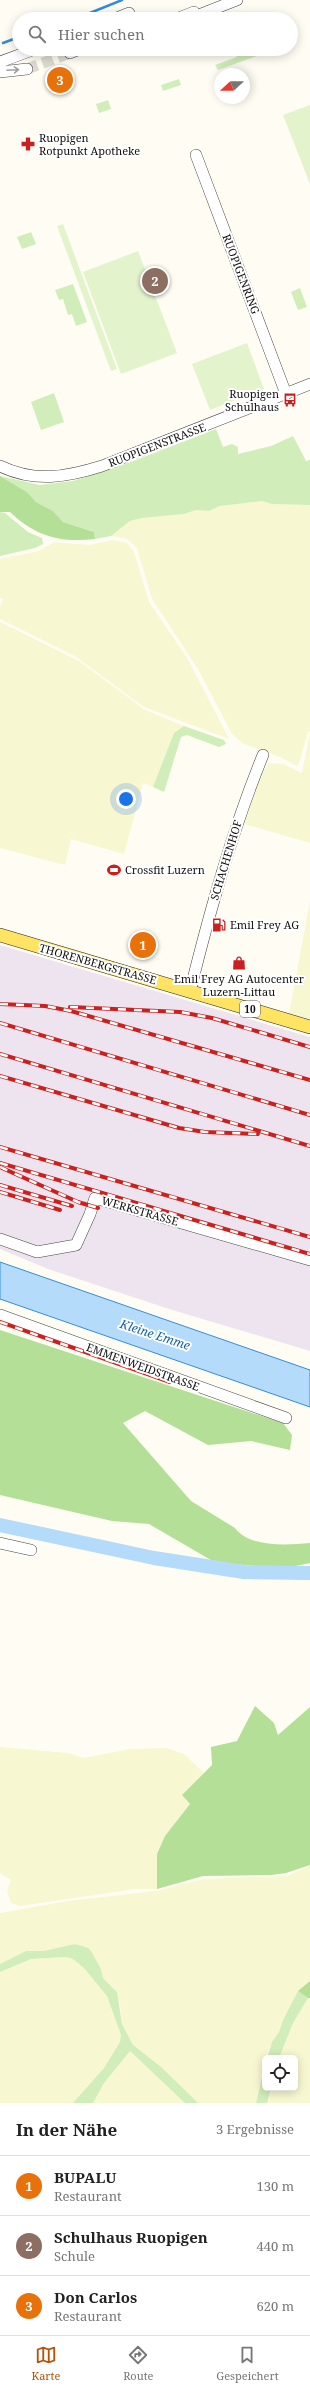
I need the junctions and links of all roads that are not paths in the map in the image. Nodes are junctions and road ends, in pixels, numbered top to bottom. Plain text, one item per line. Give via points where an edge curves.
1 (237, 0) edge
2 (206, 12) edge
3 (17, 56) edge
4 (1, 62) edge
5 (27, 69) tunnel mouth
6 (196, 155) dead end
7 (310, 384) edge
8 (286, 394) junction
9 (0, 466) edge
10 (263, 755) dead end
11 (0, 935) edge
12 (190, 991) junction
13 (310, 1027) edge
14 (0, 1239) edge
15 (310, 1260) edge
16 (0, 1315) edge
17 (286, 1418) dead end
18 (0, 1543) edge
19 (31, 1550) dead end

1 - 2 street
3 - 4 street
4 -> 5 street
6 - 8 street, RUOPIGENRING
7 - 8 street, RUOPIGENSTRASSE
8 - 9 street, RUOPIGENSTRASSE via 102,466 71,475 33,478
10 - 12 street, SCHACHENHOF via 244,802 220,879
11 - 12 main road, THORENBERGSTRASSE / 10
12 - 13 main road, THORENBERGSTRASSE / 10
14 - 15 street, WERKSTRASSE via 37,1252 76,1245 95,1198
16 - 17 street, EMMENWEIDSTRASSE
18 - 19 street

